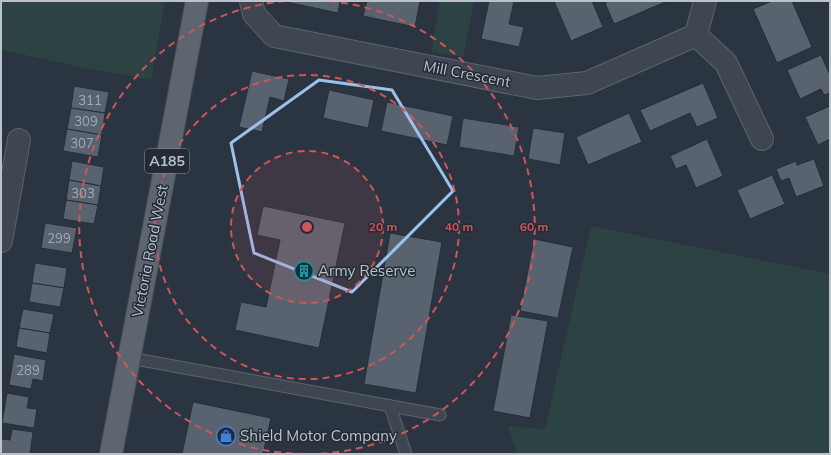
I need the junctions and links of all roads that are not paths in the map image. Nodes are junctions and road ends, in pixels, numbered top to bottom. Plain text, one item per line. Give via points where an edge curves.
1 (197, 1) edge
2 (251, 1) edge
3 (706, 1) edge
4 (696, 35) junction
5 (762, 139) dead end
6 (19, 140) dead end
7 (1, 242) edge
8 (130, 358) junction
9 (390, 406) junction
10 (440, 415) dead end
11 (111, 454) edge
12 (406, 454) edge

1 - 8 main road, Victoria Road West / A185
2 - 4 street, Mill Crescent via 254,14 274,36 538,88 587,83
3 - 4 street
4 - 5 street via 726,63
6 - 7 street
8 - 9 lane
8 - 11 main road, Victoria Road West / A185
9 - 10 lane
9 - 12 lane

